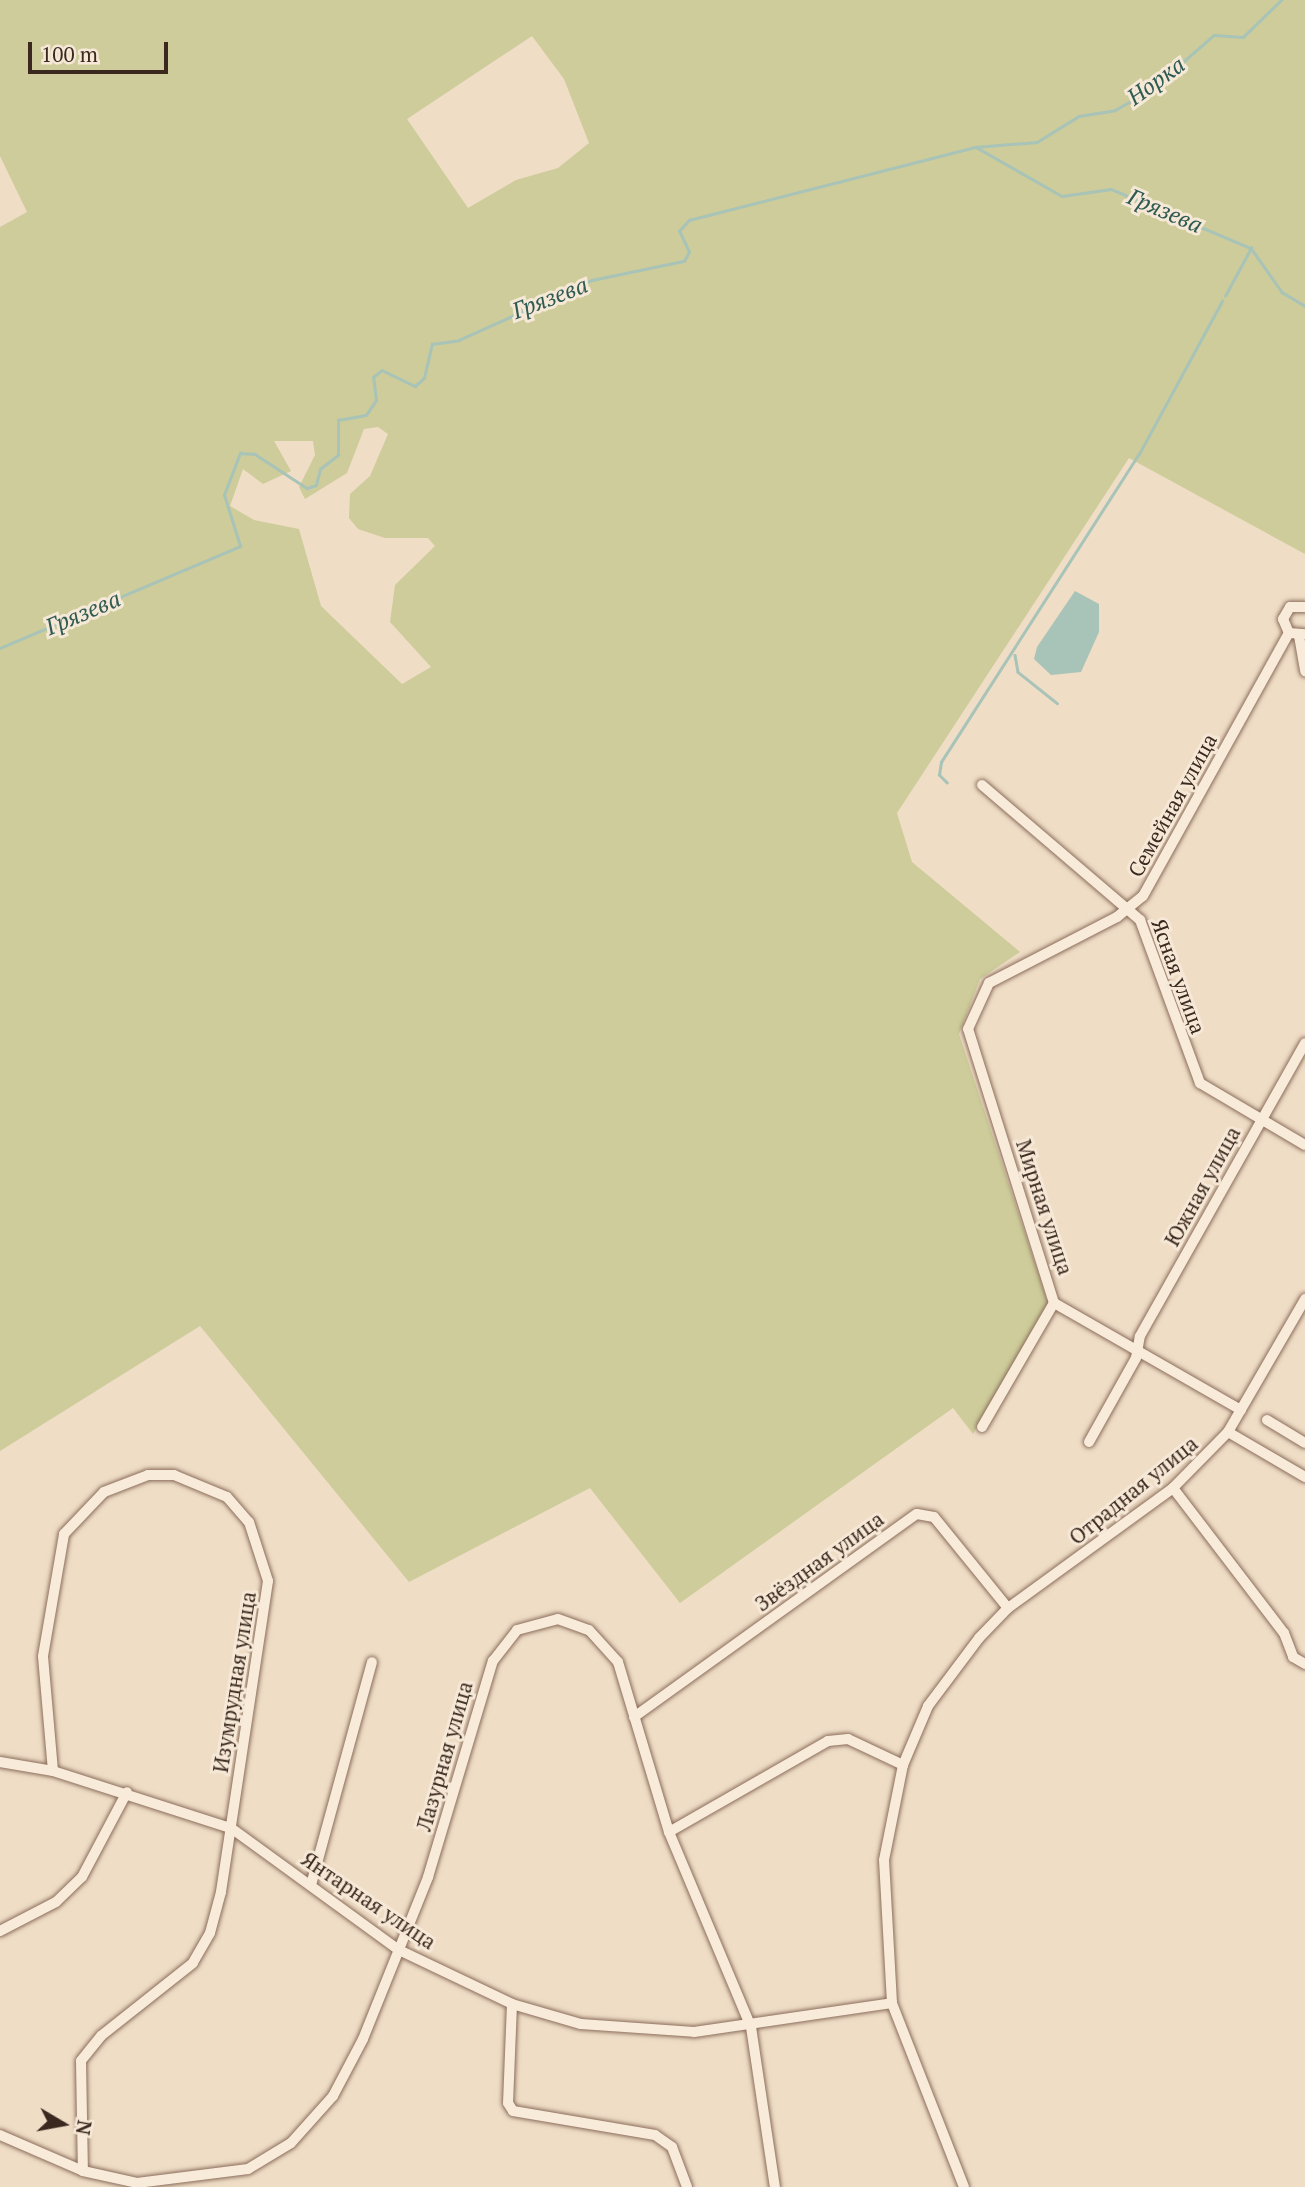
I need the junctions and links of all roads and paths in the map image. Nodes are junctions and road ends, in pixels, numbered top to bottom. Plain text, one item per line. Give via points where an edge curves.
1 (1305, 607) edge
2 (1298, 634) edge
3 (1305, 671) edge
4 (982, 785) dead end
5 (1130, 909) junction
6 (1046, 953) joint
7 (1305, 1043) edge
8 (1262, 1119) junction
9 (1305, 1145) edge
10 (1305, 1298) edge
11 (1054, 1303) junction
12 (1136, 1349) junction
13 (1241, 1410) junction
14 (1267, 1420) dead end
15 (982, 1427) dead end
16 (1228, 1432) junction
17 (1089, 1442) dead end
18 (1305, 1443) edge
19 (1305, 1477) edge
20 (1173, 1488) junction
21 (1008, 1608) junction
22 (372, 1662) dead end
23 (1305, 1664) edge
24 (634, 1717) junction
25 (0, 1762) edge
26 (903, 1765) junction
27 (52, 1771) junction
28 (127, 1792) junction
29 (231, 1828) junction
30 (669, 1832) junction
31 (312, 1885) junction
32 (0, 1931) edge
33 (400, 1950) junction
34 (892, 2003) junction
35 (512, 2004) junction
36 (751, 2027) junction
37 (0, 2135) edge
38 (83, 2171) junction
39 (687, 2187) edge
40 (775, 2187) edge
41 (964, 2187) edge

1 - 2 street, Семейная улица via 1284,614
2 - 3 street
2 - 5 street, Семейная улица
4 - 5 street, Ясная улица
5 - 6 street, Семейная улица
5 - 8 street, Ясная улица via 1144,928 1194,1076
6 - 11 street, Мирная улица via 989,983 968,1038
7 - 8 street, Южная улица
8 - 9 street, Ясная улица
8 - 12 street, Южная улица
10 - 13 street, Отрадная улица
11 - 12 street, Мирная улица
11 - 15 street
12 - 13 street, Мирная улица
12 - 17 street, Южная улица
13 - 16 street, Отрадная улица
14 - 18 street
16 - 19 street
16 - 20 street, Отрадная улица
20 - 21 street, Отрадная улица
20 - 23 street via 1284,1633 1293,1657
21 - 24 street, Звёздная улица via 934,1517 917,1514
21 - 26 street, Отрадная улица via 953,1668
22 - 31 street
24 - 30 street, Лазурная улица
24 - 33 street, Лазурная улица via 618,1662 589,1630 542,1619 505,1642 478,1698 428,1877
25 - 27 street, Янтарная улица
26 - 30 street via 848,1739 828,1741
26 - 34 street, Отрадная улица via 884,1860
27 - 28 street, Янтарная улица
27 - 29 street, Изумрудная улица via 43,1656 64,1534 79,1513 124,1480 174,1475 201,1483 227,1497 249,1522 268,1581
28 - 29 street, Янтарная улица
28 - 32 street via 82,1877 56,1902
29 - 31 street, Янтарная улица
29 - 38 street, Изумрудная улица via 210,1933 192,1962 101,2036 81,2061
30 - 36 street, Лазурная улица
31 - 33 street, Янтарная улица
33 - 35 street, Янтарная улица
33 - 38 street, Лазурная улица via 333,2096 291,2143 248,2169 219,2176 137,2183
34 - 36 street, Янтарная улица
34 - 41 street, Отрадная улица
35 - 36 street, Янтарная улица via 636,2032
35 - 39 street via 508,2103 513,2111 655,2135 672,2147
36 - 40 street, Лазурная улица
37 - 38 street, Лазурная улица

